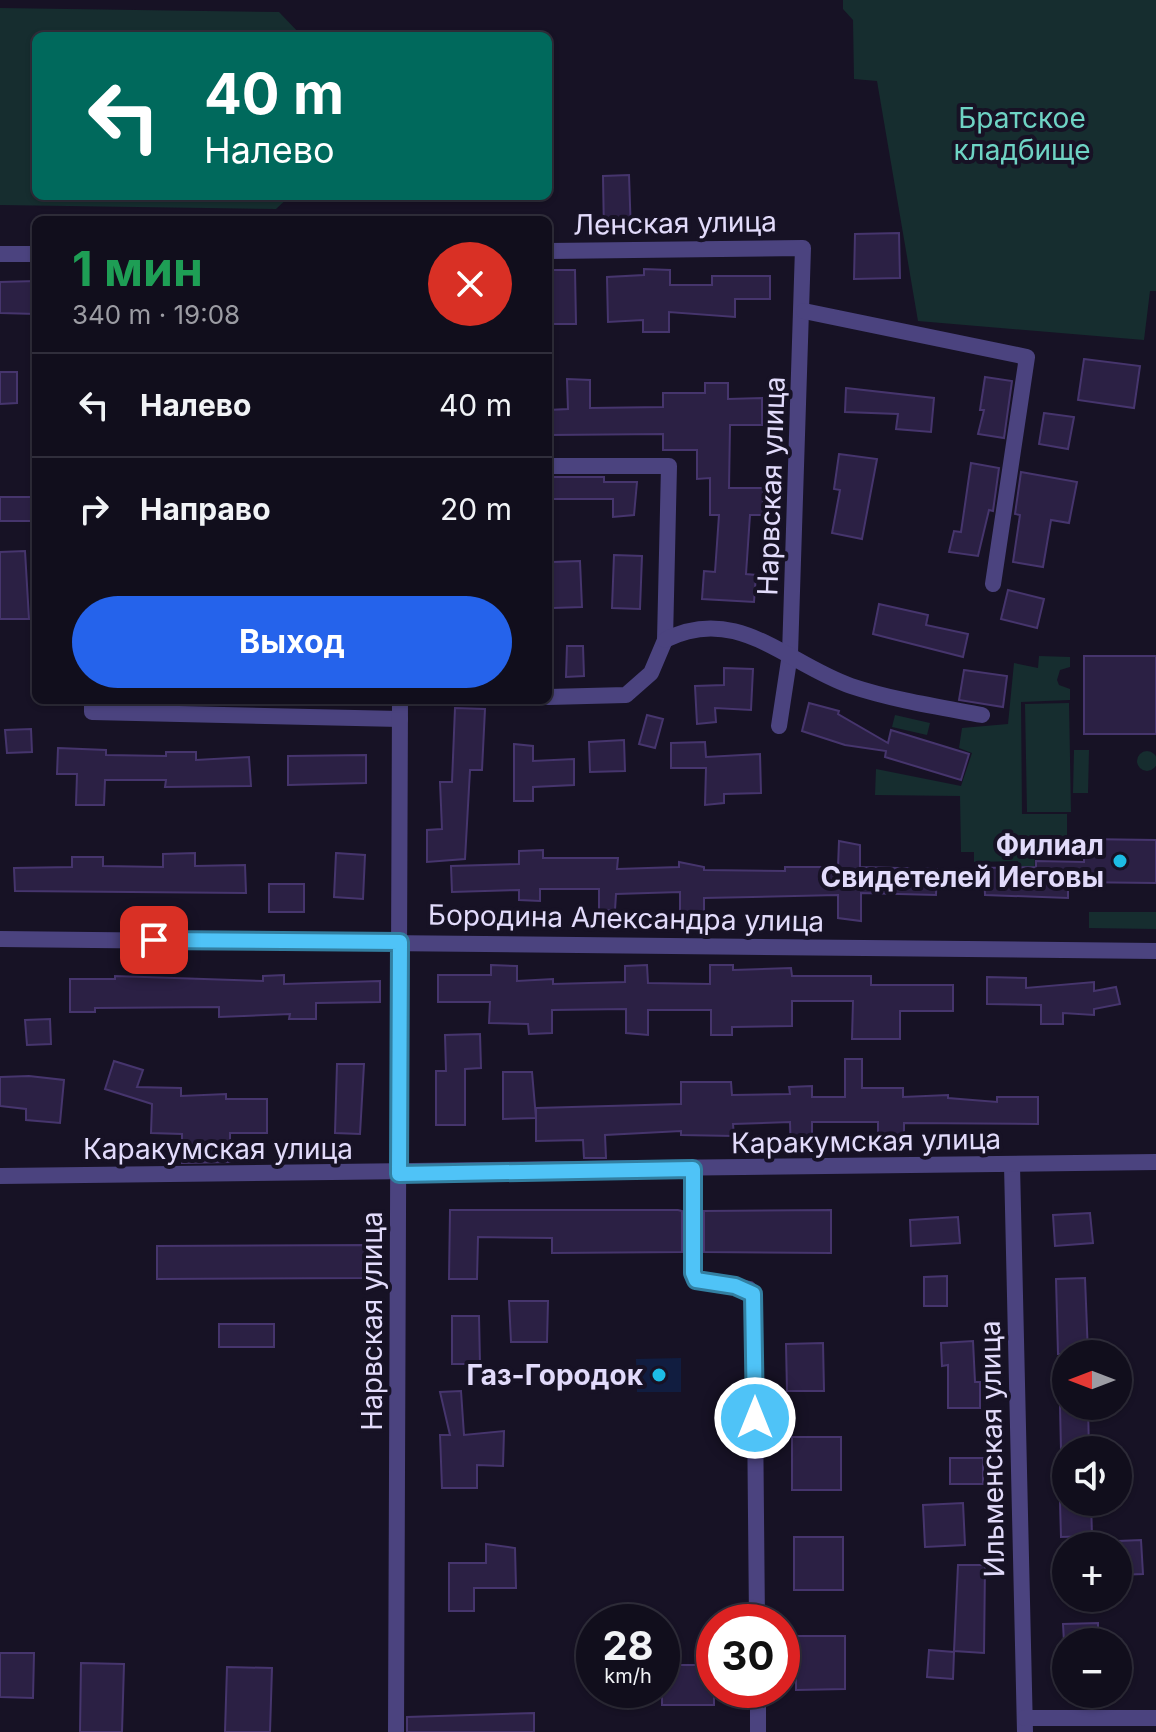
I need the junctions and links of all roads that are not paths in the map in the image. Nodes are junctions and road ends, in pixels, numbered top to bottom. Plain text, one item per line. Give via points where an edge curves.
1 (803, 248) joint
2 (552, 251) edge
3 (0, 254) edge
4 (32, 254) edge
5 (804, 311) junction
6 (552, 466) edge
7 (993, 584) dead end
8 (665, 640) junction
9 (790, 654) junction
10 (552, 697) edge
11 (92, 704) edge
12 (400, 704) edge
13 (982, 715) dead end
14 (400, 719) junction
15 (779, 726) dead end
16 (0, 939) edge
17 (400, 942) junction
18 (1156, 951) edge
19 (1156, 1162) edge
20 (1012, 1165) junction
21 (693, 1169) junction
22 (399, 1174) junction
23 (0, 1176) edge
24 (757, 1604) edge
25 (758, 1708) edge
26 (1156, 1718) edge
27 (1025, 1725) edge
28 (396, 1732) edge
29 (758, 1732) edge

1 - 2 street, Ленская улица
1 - 5 street, Нарвская улица
3 - 4 street
5 - 7 street via 1027,357
5 - 9 street, Нарвская улица
6 - 8 street via 669,466
8 - 9 street via 689,628 708,628 767,640
8 - 10 street via 651,673 626,695
9 - 13 street via 865,691
9 - 15 street, Нарвская улица
11 - 14 street via 92,712
12 - 14 street, Нарвская улица
14 - 17 street, Нарвская улица
16 - 17 street, Бородина Александра улица
17 - 18 street, Бородина Александра улица
17 - 22 street, Нарвская улица
19 - 20 street, Каракумская улица
20 - 21 street, Каракумская улица
20 - 27 street, Ильменская улица
21 - 22 street, Каракумская улица
21 - 24 street via 696,1280 749,1289 754,1302
22 - 23 street, Каракумская улица
22 - 28 street, Нарвская улица
25 - 29 street
26 - 27 street

